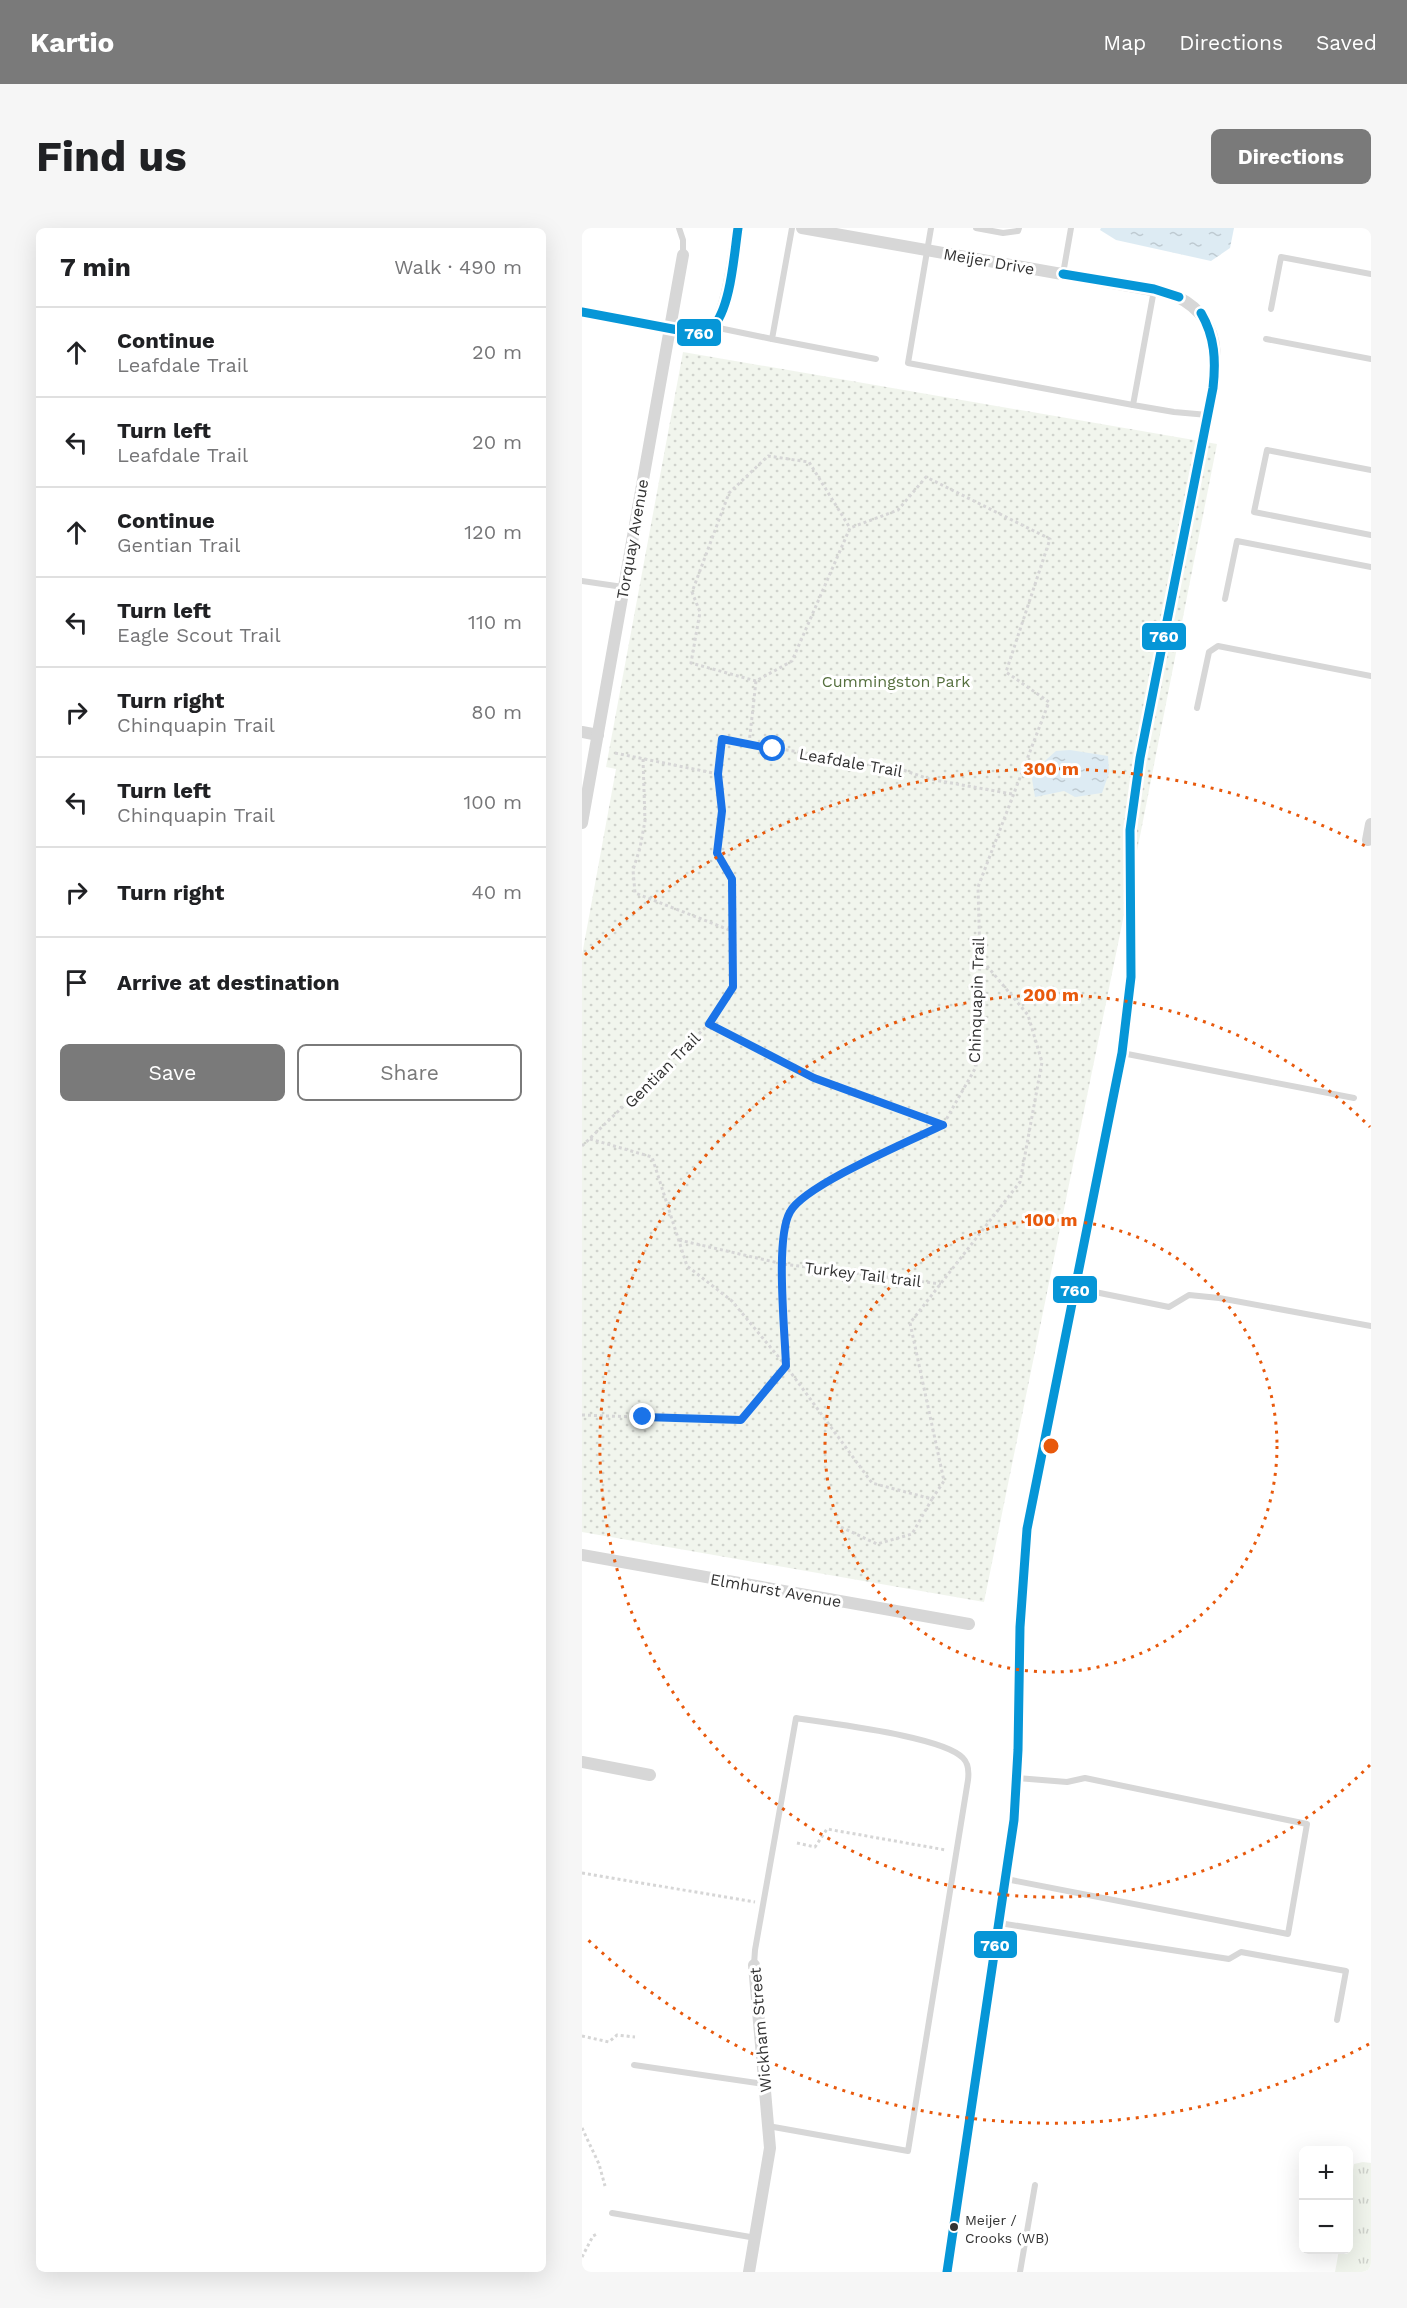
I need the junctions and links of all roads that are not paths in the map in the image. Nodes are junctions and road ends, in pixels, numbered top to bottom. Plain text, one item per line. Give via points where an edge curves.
1 (679, 228) edge
2 (738, 228) edge
3 (792, 228) edge
4 (802, 228) edge
5 (931, 228) edge
6 (976, 228) edge
7 (1019, 228) edge
8 (1071, 228) edge
9 (927, 250) junction
10 (683, 255) joint
11 (1063, 274) junction
12 (1371, 274) edge
13 (1154, 289) junction
14 (1270, 309) dead end
15 (582, 312) edge
16 (713, 327) junction
17 (670, 329) junction
18 (772, 339) junction
19 (1266, 339) dead end
20 (876, 358) dead end
21 (1371, 359) edge
22 (1133, 405) junction
23 (1208, 415) junction
24 (1371, 470) edge
25 (1371, 535) edge
26 (1371, 567) edge
27 (582, 580) edge
28 (623, 586) junction
29 (1225, 599) dead end
30 (1371, 676) edge
31 (1197, 708) dead end
32 (582, 732) edge
33 (598, 735) junction
34 (582, 823) edge
35 (1371, 824) edge
36 (1368, 840) dead end
37 (1122, 1053) junction
38 (1354, 1098) dead end
39 (1075, 1288) junction
40 (1371, 1326) edge
41 (582, 1555) edge
42 (969, 1624) dead end
43 (582, 1762) edge
44 (650, 1775) dead end
45 (1017, 1778) junction
46 (1006, 1879) junction
47 (999, 1923) junction
48 (754, 1965) joint
49 (1337, 2020) dead end
50 (634, 2065) dead end
51 (765, 2084) junction
52 (768, 2126) junction
53 (1035, 2185) dead end
54 (612, 2213) dead end
55 (756, 2238) junction
56 (749, 2272) edge
57 (948, 2272) edge
58 (1020, 2272) edge

1 - 10 lane
2 - 16 street via 722,313
3 - 18 lane
4 - 9 street, Meijer Drive
5 - 9 lane
6 - 7 lane via 1003,233
8 - 11 lane
9 - 11 street, Meijer Drive
9 - 22 lane via 908,363
10 - 17 street, Torquay Avenue
11 - 13 street, Meijer Drive
12 - 14 lane via 1281,257
13 - 22 lane
13 - 23 street, Meijer Drive via 1189,303 1209,324 1216,360
15 - 17 street
16 - 17 street via 694,333
16 - 18 lane
17 - 28 street, Torquay Avenue
18 - 20 lane
19 - 21 lane
22 - 23 lane
23 - 37 street, Meijer Drive via 1140,758 1130,830 1131,977
24 - 25 lane via 1267,450 1254,512
26 - 29 lane via 1237,540
27 - 28 lane
28 - 33 street, Torquay Avenue
30 - 31 lane via 1218,646 1209,652
32 - 33 street
33 - 34 street, Torquay Avenue
35 - 36 street
37 - 38 lane
37 - 39 street, Meijer Drive
39 - 40 lane via 1169,1307 1189,1295 1219,1298
39 - 45 street, Meijer Drive via 1027,1529 1020,1628
41 - 42 street, Elmhurst Avenue
43 - 44 street
45 - 46 street, Meijer Drive
45 - 46 lane via 1067,1782 1085,1778 1307,1824 1288,1934
46 - 47 street, Meijer Drive
47 - 49 lane via 1229,1959 1241,1952 1346,1971
47 - 57 street, Meijer Drive
48 - 51 street, Wickham Street
48 - 52 lane, Wickham Street via 796,1718 927,1741 964,1759 969,1772 908,2151
50 - 51 lane
51 - 52 street, Wickham Street
52 - 55 street, Wickham Street via 769,2163
53 - 58 lane
54 - 55 lane
55 - 56 street, Wickham Street

